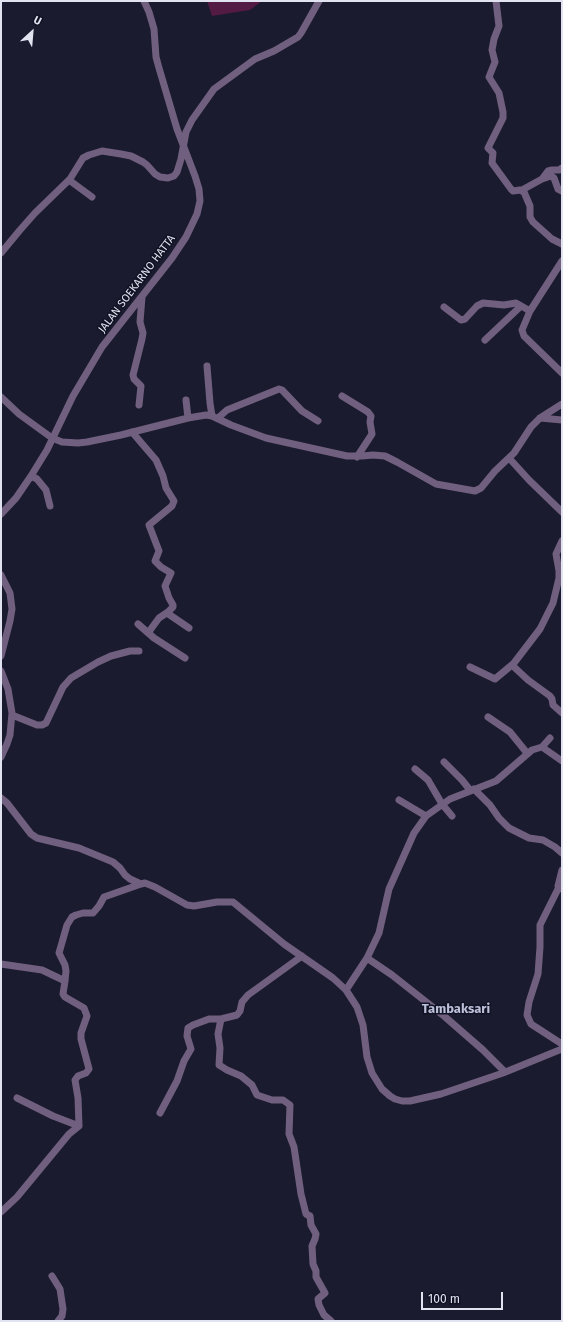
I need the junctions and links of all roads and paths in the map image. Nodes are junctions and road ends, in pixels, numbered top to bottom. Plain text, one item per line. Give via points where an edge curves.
1 (144, 1) edge
2 (319, 1) edge
3 (496, 1) edge
4 (183, 145) junction
5 (562, 168) edge
6 (542, 179) junction
7 (69, 180) junction
8 (522, 190) junction
9 (562, 191) edge
10 (92, 197) dead end
11 (562, 244) edge
12 (1, 253) edge
13 (562, 261) edge
14 (142, 297) junction
15 (521, 306) junction
16 (444, 307) dead end
17 (530, 311) junction
18 (485, 340) dead end
19 (207, 366) dead end
20 (562, 373) edge
21 (342, 396) dead end
22 (1, 398) edge
23 (186, 400) dead end
24 (562, 404) edge
25 (139, 405) dead end
26 (215, 417) junction
27 (188, 418) junction
28 (540, 418) junction
29 (562, 420) edge
30 (318, 421) dead end
31 (132, 432) junction
32 (52, 438) junction
33 (357, 457) junction
34 (509, 458) junction
35 (31, 476) junction
36 (50, 506) dead end
37 (562, 512) edge
38 (1, 514) edge
39 (562, 541) edge
40 (559, 552) edge
41 (1, 575) edge
42 (167, 612) junction
43 (138, 624) dead end
44 (189, 628) dead end
45 (148, 633) junction
46 (139, 651) dead end
47 (1, 656) edge
48 (185, 658) dead end
49 (513, 664) junction
50 (470, 667) dead end
51 (1, 671) edge
52 (562, 713) edge
53 (12, 715) junction
54 (488, 717) dead end
55 (550, 738) dead end
56 (542, 747) junction
57 (527, 753) junction
58 (1, 757) edge
59 (562, 761) edge
60 (444, 762) dead end
61 (415, 769) dead end
62 (472, 790) junction
63 (1, 798) edge
64 (399, 800) dead end
65 (442, 804) junction
66 (426, 816) junction
67 (452, 816) dead end
68 (562, 853) edge
69 (562, 870) edge
70 (141, 884) junction
71 (561, 888) edge
72 (302, 956) junction
73 (367, 958) junction
74 (1, 964) edge
75 (65, 981) junction
76 (346, 990) junction
77 (221, 1019) junction
78 (562, 1044) edge
79 (562, 1049) edge
80 (505, 1072) junction
81 (17, 1098) dead end
82 (160, 1113) dead end
83 (79, 1126) junction
84 (1, 1212) edge
85 (52, 1276) dead end
86 (58, 1321) edge
87 (331, 1321) edge

1 - 4 street, JALAN SOEKARNO HATTA via 154,29 156,57
2 - 4 street via 298,37 254,59 214,89 192,120
3 - 8 street via 499,26 492,50 495,62 488,77 498,93 503,118 488,148 493,153 492,162 511,189
4 - 7 street via 177,172 168,178 160,178 147,165 131,156 102,151 83,158
4 - 14 street, JALAN SOEKARNO HATTA via 199,189 197,214 179,248
5 - 6 street via 548,171
6 - 8 street
6 - 9 street via 553,176 558,189
7 - 10 street
7 - 12 street via 35,213
8 - 11 street via 530,206 530,217 533,222 552,239
13 - 17 street
14 - 25 street via 140,322 143,333 133,375 141,386
14 - 32 street, JALAN SOEKARNO HATTA via 102,347
15 - 16 street via 513,303 483,304 461,320
15 - 17 street
15 - 18 street
17 - 20 street via 522,328 523,334
19 - 26 street via 210,403
21 - 33 street via 371,416 372,434
22 - 32 street
23 - 27 street
24 - 28 street
26 - 27 street
26 - 30 street via 279,389 302,411
26 - 33 street via 266,438
27 - 31 street
28 - 29 street
28 - 34 street
31 - 32 street via 78,443 62,442
31 - 42 street via 156,460 166,488 174,501 172,506 149,525 159,551 155,561 171,573 164,586 173,607
32 - 35 street, JALAN SOEKARNO HATTA
33 - 34 street via 385,456 436,484 475,492 494,470
34 - 37 street
35 - 36 street via 46,490
35 - 38 street, JALAN SOEKARNO HATTA
39 - 40 street
40 - 49 street via 556,557 560,578 553,603 540,629
41 - 47 street via 10,594 12,610
42 - 44 street
42 - 45 street
43 - 45 street
45 - 48 street
46 - 53 street via 111,656 71,678 63,687 46,723 37,725
49 - 50 street via 496,679
49 - 52 street via 528,680 551,697 552,705
51 - 53 street via 8,689
53 - 58 street via 10,735
54 - 57 street via 510,732
55 - 56 street
56 - 57 street
56 - 59 street
57 - 62 street via 496,781
60 - 62 street
61 - 65 street via 428,780
62 - 65 street
62 - 68 street via 490,805 509,828 530,838 543,840
63 - 70 street via 37,838 78,848 113,862 130,879
64 - 66 street
65 - 66 street
65 - 67 street
66 - 73 street via 414,833 389,889 379,933
69 - 71 street via 558,884
70 - 72 street via 155,886 187,905 233,902 279,941
70 - 75 street via 104,897 93,913 72,917 59,950 64,965
71 - 78 street via 540,925 538,974 528,1002 527,1015 531,1024
72 - 76 street
72 - 77 street via 248,995 237,1015
73 - 76 street
73 - 80 street via 392,974 444,1016
74 - 75 street via 42,970
75 - 83 street via 62,994 84,1008 87,1016 81,1039 89,1068 75,1080
76 - 80 street via 355,1003 360,1017 372,1073 390,1096 410,1101 441,1094
77 - 82 street via 209,1019 188,1028 187,1036 191,1049
77 - 87 street via 218,1034 219,1065 241,1076 252,1085 257,1095 272,1100 283,1100 290,1105 289,1134 294,1147 301,1194 306,1214 310,1216 316,1234 312,1246 313,1264 316,1277 326,1293 318,1299 319,1306
79 - 80 street
81 - 83 street
83 - 84 street via 69,1134 17,1197
85 - 86 street via 60,1289 64,1310

